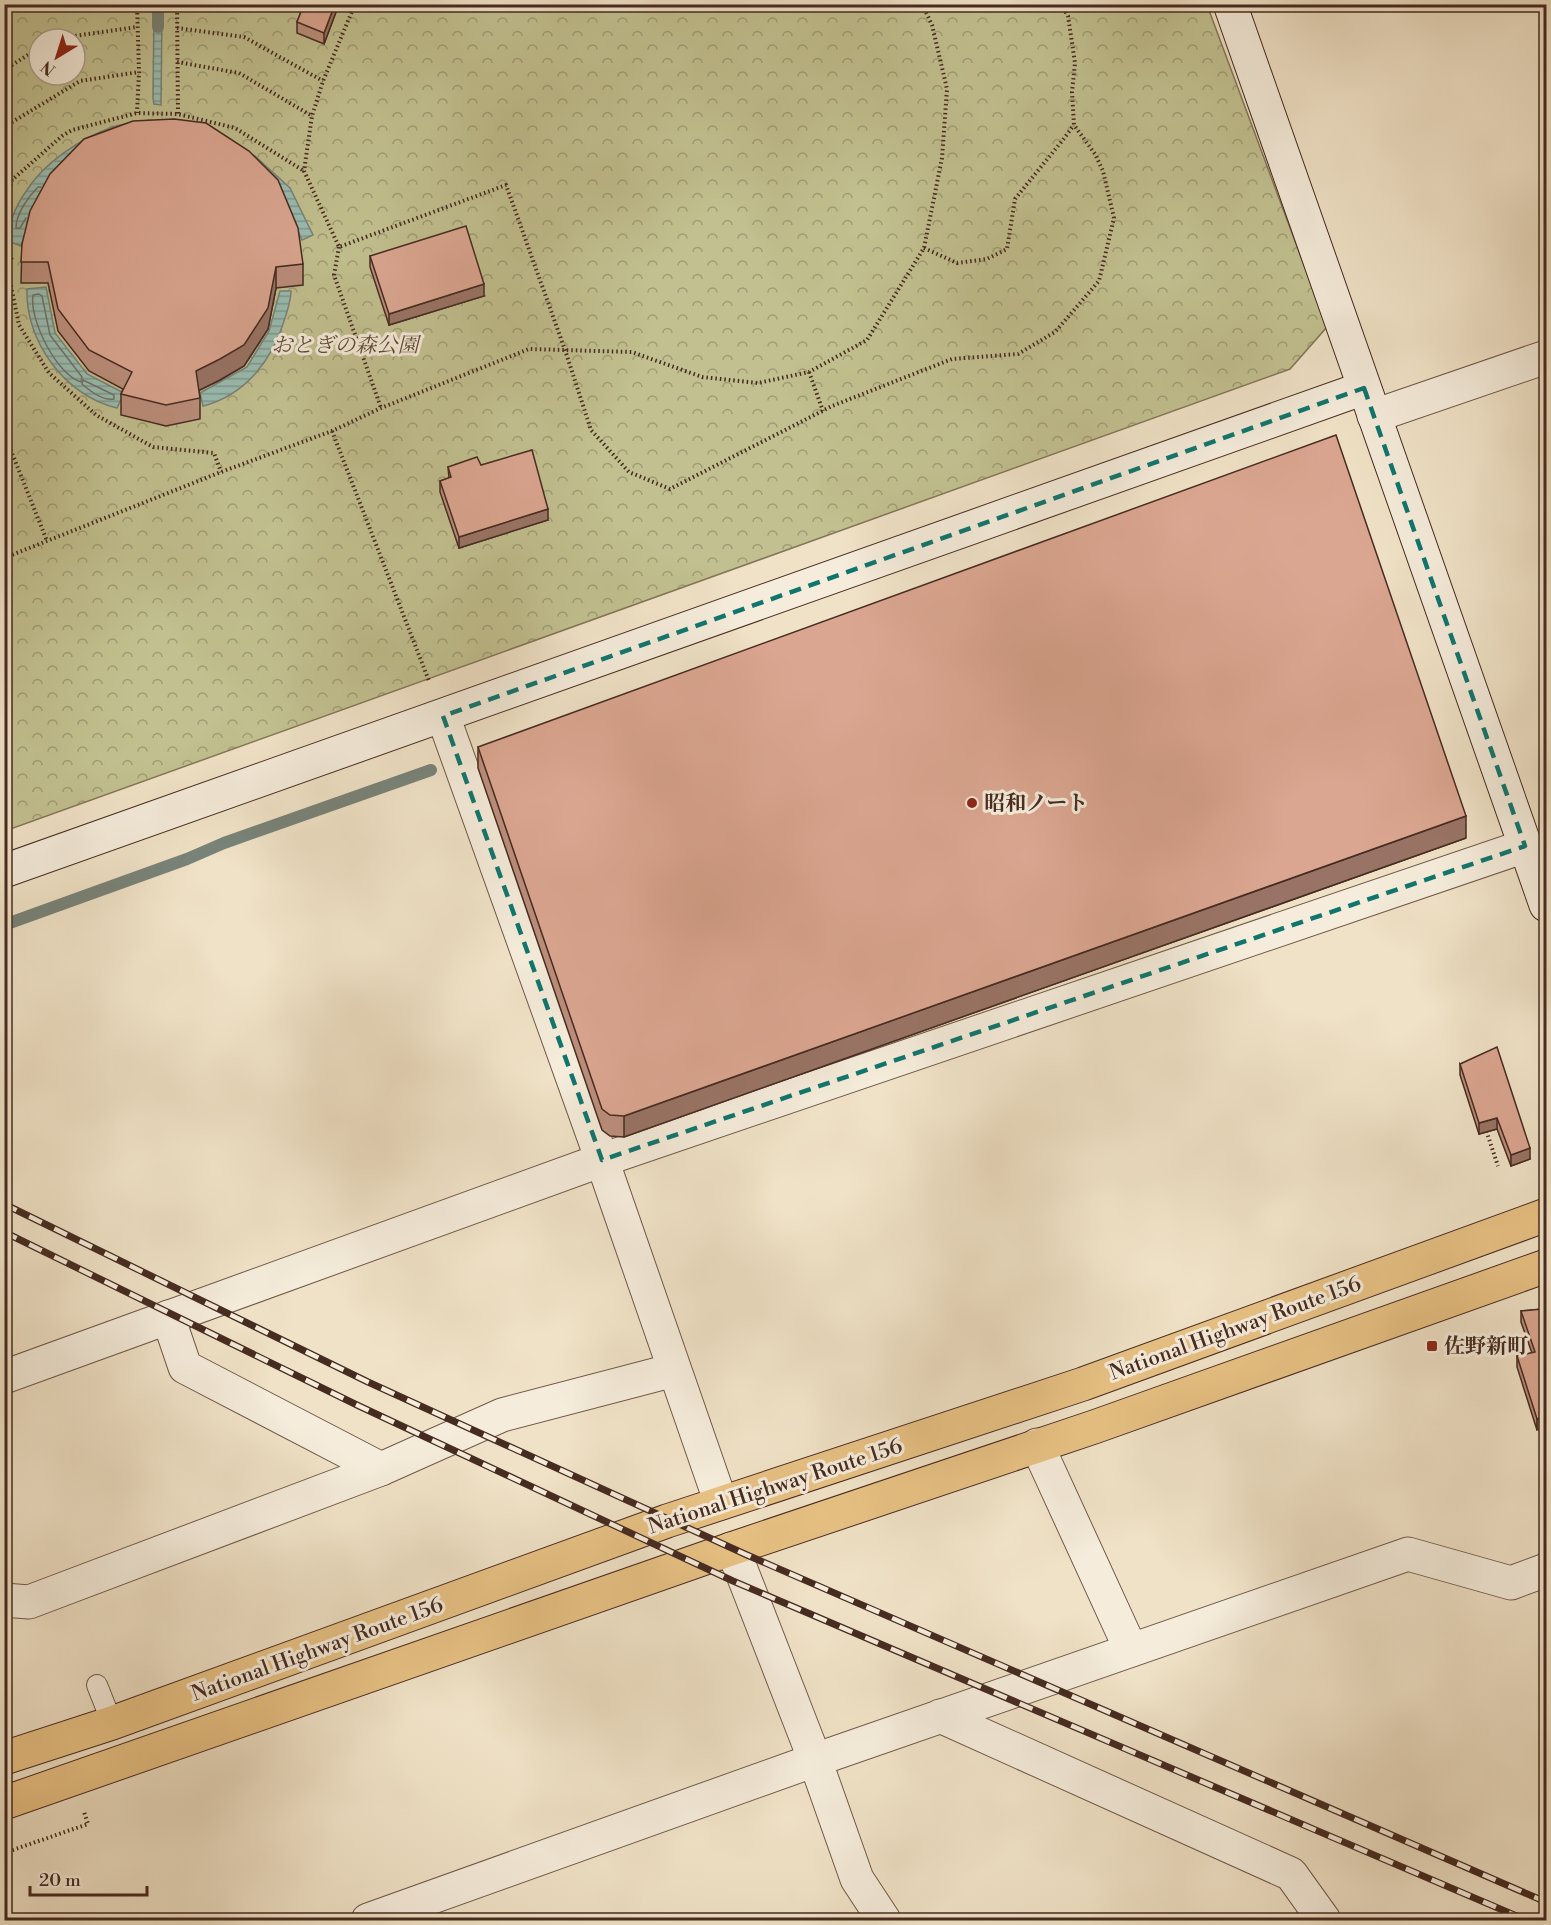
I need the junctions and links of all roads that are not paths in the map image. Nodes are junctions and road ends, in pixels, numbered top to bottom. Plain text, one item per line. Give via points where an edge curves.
1 (1230, 4) edge
2 (1546, 357) edge
3 (1369, 402) junction
4 (443, 716) junction
5 (1525, 846) junction
6 (4, 872) edge
7 (1546, 905) edge
8 (602, 1160) junction
9 (1546, 1215) edge
10 (1546, 1266) edge
11 (168, 1317) junction
12 (674, 1370) junction
13 (4, 1377) edge
14 (1037, 1445) junction
15 (381, 1469) junction
16 (721, 1503) junction
17 (730, 1549) junction
18 (1546, 1570) edge
19 (4, 1600) edge
20 (1131, 1650) junction
21 (97, 1685) dead end
22 (940, 1716) junction
23 (112, 1724) junction
24 (4, 1758) edge
25 (815, 1760) junction
26 (4, 1803) edge
27 (368, 1920) edge
28 (884, 1920) edge
29 (1324, 1920) edge

1 - 3 street
2 - 3 street
3 - 4 street
3 - 5 street
4 - 6 street
4 - 8 street
5 - 7 street
5 - 8 street
8 - 11 street
8 - 12 street
9 - 16 highway, National Highway Route 156 via 1083,1384
10 - 14 highway, National Highway Route 156
11 - 13 street
11 - 15 street via 185,1367
12 - 15 street via 502,1415
12 - 16 street
14 - 17 highway, National Highway Route 156
14 - 20 street
15 - 19 street via 28,1602
16 - 23 highway, National Highway Route 156
17 - 25 street
17 - 26 highway, National Highway Route 156
18 - 20 street via 1512,1583 1408,1554
20 - 22 street
21 - 23 lane
22 - 25 street
22 - 29 street via 1291,1874
23 - 24 highway, National Highway Route 156
25 - 27 street
25 - 28 street via 857,1879

